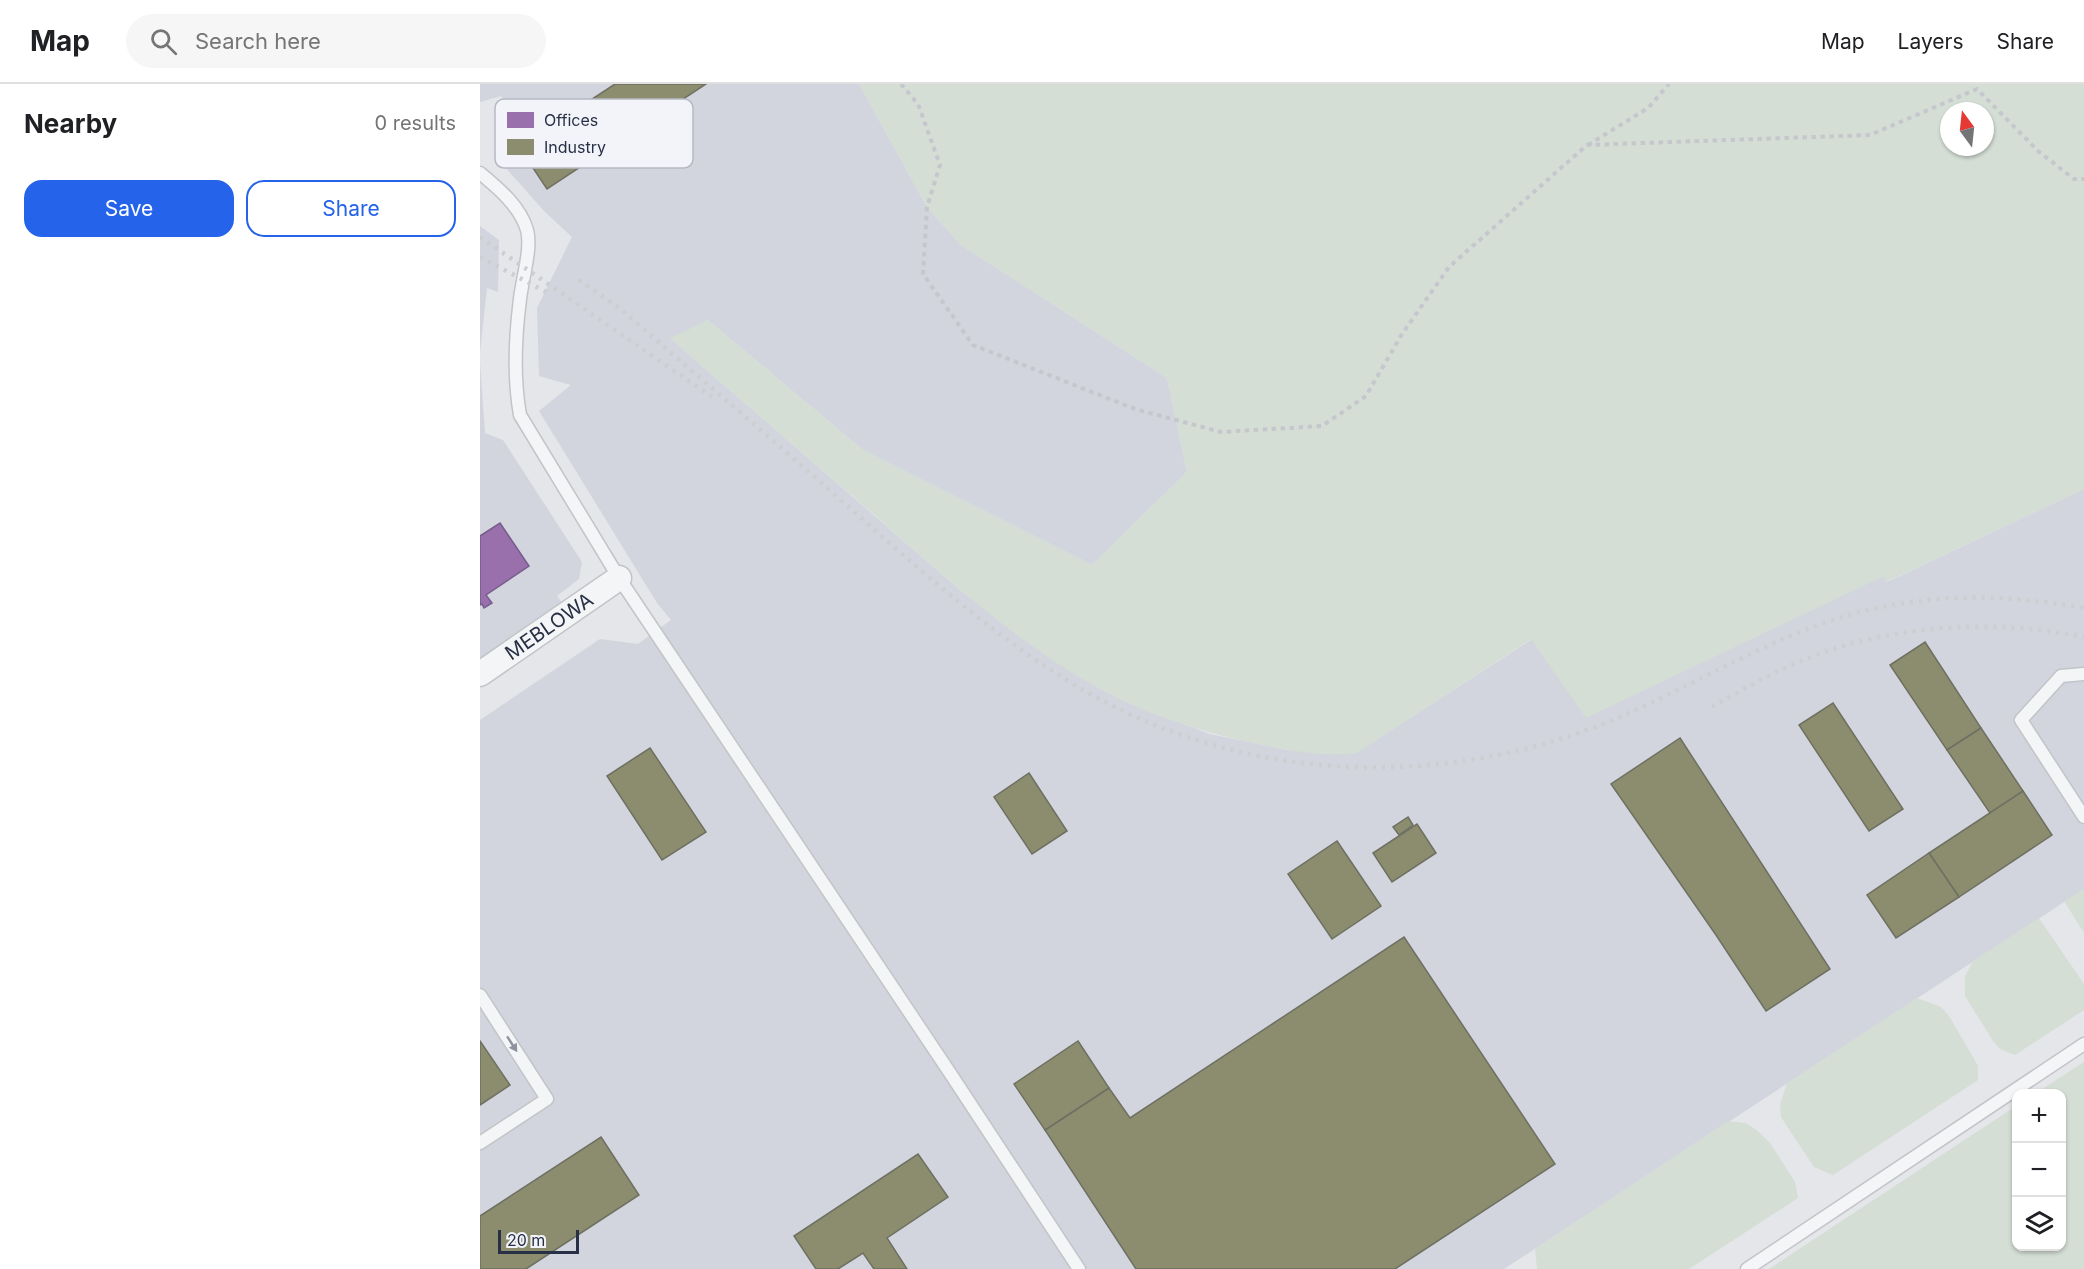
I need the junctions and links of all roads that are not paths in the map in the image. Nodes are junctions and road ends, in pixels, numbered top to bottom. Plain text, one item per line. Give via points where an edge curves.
1 (480, 173) edge
2 (619, 578) junction
3 (480, 674) edge
4 (2084, 674) edge
5 (2084, 817) edge
6 (480, 995) edge
7 (2084, 1044) edge
8 (480, 1143) edge
9 (1079, 1269) edge
10 (1747, 1269) edge

1 - 2 lane via 513,204 526,230 528,246 514,367 520,415
2 - 3 street, MEBLOWA
2 - 9 lane
4 - 5 lane via 2061,676 2021,720
6 -> 8 lane via 548,1099
7 - 10 lane

